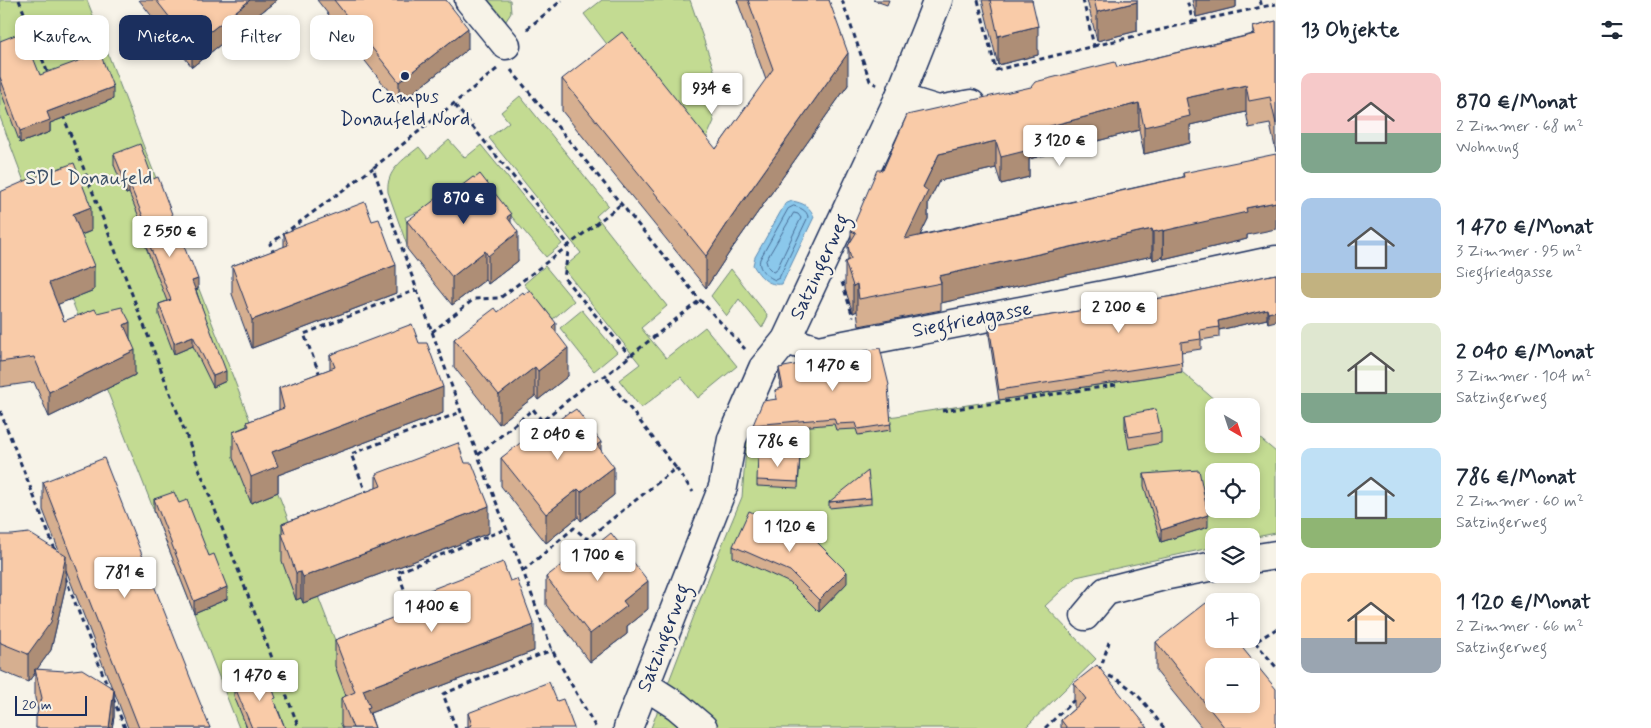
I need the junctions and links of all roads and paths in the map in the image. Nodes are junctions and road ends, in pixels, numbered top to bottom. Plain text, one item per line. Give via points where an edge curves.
1 (19, 0) edge
2 (469, 0) edge
3 (562, 0) edge
4 (842, 0) edge
5 (938, 0) edge
6 (978, 0) edge
7 (1083, 0) edge
8 (1188, 0) edge
9 (1260, 0) edge
10 (1276, 4) edge
11 (1262, 7) junction
12 (1192, 22) junction
13 (1094, 46) junction
14 (505, 54) junction
15 (52, 84) edge
16 (888, 91) junction
17 (992, 100) edge
18 (454, 104) junction
19 (62, 112) edge
20 (373, 168) junction
21 (620, 205) junction
22 (569, 245) junction
23 (1276, 260) edge
24 (277, 262) edge
25 (842, 281) dead end
26 (416, 290) junction
27 (700, 300) junction
28 (854, 319) dead end
29 (432, 332) junction
30 (786, 340) junction
31 (751, 350) dead end
32 (630, 356) junction
33 (605, 376) junction
34 (323, 382) edge
35 (1116, 385) dead end
36 (0, 411) edge
37 (942, 411) dead end
38 (461, 412) junction
39 (477, 455) junction
40 (369, 501) edge
41 (506, 529) junction
42 (1276, 554) edge
43 (57, 556) edge
44 (1260, 557) edge
45 (1205, 568) edge
46 (523, 571) junction
47 (64, 574) edge
48 (413, 615) edge
49 (1085, 616) dead end
50 (1276, 629) edge
51 (1260, 639) edge
52 (1109, 642) dead end
53 (1260, 648) edge
54 (552, 650) junction
55 (1276, 667) edge
56 (1109, 676) edge
57 (1092, 678) edge
58 (646, 686) junction
59 (1076, 698) edge
60 (124, 728) edge
61 (299, 728) edge
62 (456, 728) edge
63 (596, 728) edge
64 (628, 728) edge
65 (703, 728) edge
66 (1045, 728) edge
67 (1164, 728) edge

1 - 15 path
2 - 14 street
3 - 14 path
4 - 16 path via 870,80
5 - 16 street, Satzingerweg
6 - 13 path via 996,70
7 - 13 path
8 - 12 path
9 - 11 path
10 - 11 path
11 - 12 path
12 - 13 path
14 - 18 path
14 - 21 path
16 - 17 street via 938,110
16 - 30 street, Satzingerweg
18 - 20 path
18 - 22 path
19 - 61 path
20 - 24 path via 270,244
20 - 26 path
21 - 22 path
21 - 27 path
22 - 29 path via 500,298 474,299
22 - 32 path via 564,278
23 - 30 street, Siegfriedgasse via 818,350
25 - 28 path
26 - 29 path
26 - 34 path via 304,334
27 - 31 path via 745,348
27 - 32 path
29 - 38 path
30 - 58 street, Satzingerweg via 762,368 732,439 723,487
32 - 33 path
33 - 39 path via 588,384 542,421 533,409
33 - 46 path via 676,468 587,539 574,528
35 - 37 path
36 - 43 path
38 - 39 path
38 - 40 path via 351,454
39 - 41 path
41 - 46 path
41 - 48 path via 398,572
42 - 44 street
45 - 49 street via 1106,591
46 - 54 path
47 - 60 path
50 - 51 path
52 - 57 path via 1102,664
53 - 55 path
54 - 62 path via 443,694
54 - 63 path
56 - 67 path via 1133,689
58 - 64 street, Satzingerweg
58 - 65 street
59 - 66 path

